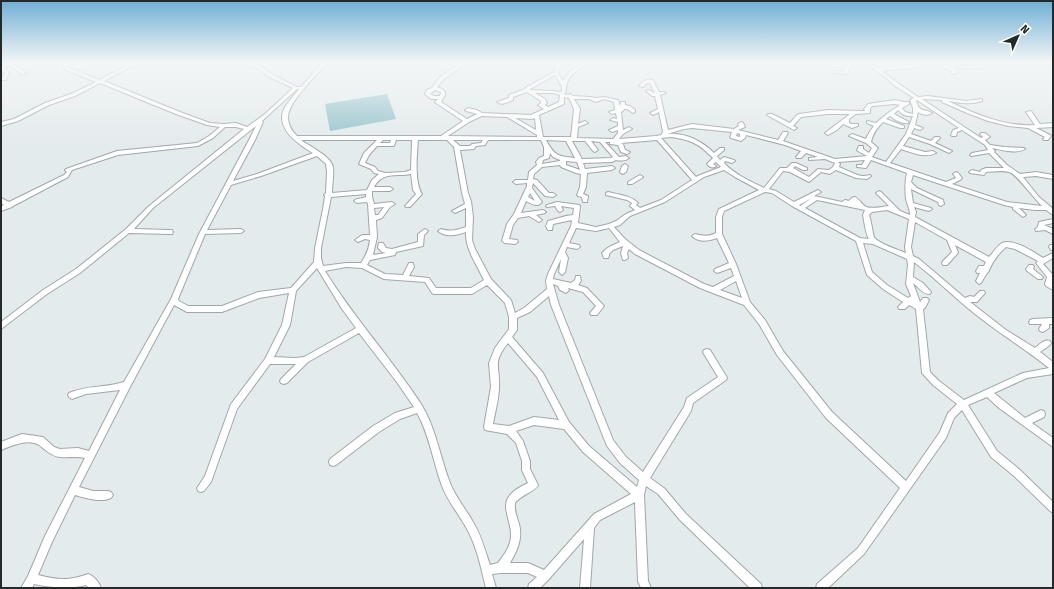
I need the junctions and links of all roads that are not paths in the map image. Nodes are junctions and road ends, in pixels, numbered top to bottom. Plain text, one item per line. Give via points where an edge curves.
1 (82, 90) edge
2 (121, 90) edge
3 (293, 90) edge
4 (300, 90) edge
5 (430, 90) edge
6 (441, 90) edge
7 (655, 90) edge
8 (903, 90) edge
9 (528, 91) junction
10 (562, 91) junction
11 (648, 91) dead end
12 (664, 93) dead end
13 (656, 94) junction
14 (621, 96) dead end
15 (571, 97) junction
16 (938, 98) junction
17 (437, 99) junction
18 (914, 99) junction
19 (980, 100) dead end
20 (616, 101) junction
21 (500, 102) dead end
22 (652, 102) dead end
23 (905, 104) junction
24 (949, 104) junction
25 (583, 107) dead end
26 (621, 107) junction
27 (899, 108) junction
28 (497, 109) dead end
29 (548, 109) junction
30 (577, 109) junction
31 (917, 109) junction
32 (940, 109) junction
33 (468, 110) dead end
34 (633, 111) dead end
35 (612, 112) dead end
36 (1029, 112) dead end
37 (855, 113) junction
38 (481, 114) junction
39 (489, 114) junction
40 (891, 114) junction
41 (770, 115) dead end
42 (911, 115) dead end
43 (508, 116) junction
44 (537, 116) junction
45 (670, 117) dead end
46 (847, 118) junction
47 (662, 119) junction
48 (613, 120) dead end
49 (620, 120) junction
50 (883, 120) junction
51 (467, 121) junction
52 (260, 122) junction
53 (869, 122) dead end
54 (906, 122) dead end
55 (585, 123) dead end
56 (2, 124) edge
57 (741, 124) dead end
58 (912, 124) junction
59 (856, 125) dead end
60 (877, 125) junction
61 (1038, 125) junction
62 (1053, 125) edge
63 (224, 126) junction
64 (576, 126) junction
65 (920, 126) dead end
66 (1017, 126) junction
67 (1028, 126) junction
68 (621, 127) junction
69 (902, 127) dead end
70 (965, 127) junction
71 (629, 128) dead end
72 (248, 129) junction
73 (612, 130) dead end
74 (666, 131) junction
75 (736, 131) junction
76 (621, 133) junction
77 (828, 133) dead end
78 (1023, 134) dead end
79 (908, 135) junction
80 (852, 136) dead end
81 (954, 136) dead end
82 (682, 137) junction
83 (297, 138) junction
84 (445, 138) junction
85 (486, 138) junction
86 (541, 138) junction
87 (937, 138) dead end
88 (1049, 138) edge
89 (382, 139) junction
90 (394, 139) junction
91 (415, 139) junction
92 (572, 139) junction
93 (587, 140) junction
94 (602, 140) junction
95 (612, 140) junction
96 (868, 142) junction
97 (932, 143) junction
98 (377, 144) junction
99 (546, 146) junction
100 (861, 147) dead end
101 (899, 147) junction
102 (722, 149) dead end
103 (990, 149) junction
104 (1022, 149) dead end
105 (596, 150) dead end
106 (805, 150) junction
107 (458, 151) junction
108 (949, 151) dead end
109 (933, 153) dead end
110 (317, 154) junction
111 (973, 155) dead end
112 (554, 156) junction
113 (547, 157) junction
114 (799, 157) dead end
115 (825, 157) junction
116 (869, 157) junction
117 (684, 158) dead end
118 (618, 159) dead end
119 (676, 159) junction
120 (811, 159) dead end
121 (732, 160) dead end
122 (563, 161) junction
123 (580, 161) junction
124 (719, 161) junction
125 (841, 161) junction
126 (887, 164) junction
127 (682, 165) junction
128 (540, 166) junction
129 (626, 166) dead end
130 (713, 166) dead end
131 (859, 166) dead end
132 (386, 167) dead end
133 (612, 168) dead end
134 (836, 168) junction
135 (805, 169) dead end
136 (791, 170) junction
137 (1011, 170) junction
138 (414, 171) junction
139 (623, 172) dead end
140 (683, 172) dead end
141 (910, 172) junction
142 (972, 172) dead end
143 (383, 174) junction
144 (956, 174) dead end
145 (594, 175) dead end
146 (584, 176) junction
147 (868, 176) dead end
148 (640, 177) dead end
149 (1053, 177) edge
150 (1018, 178) junction
151 (695, 180) junction
152 (774, 181) junction
153 (516, 182) dead end
154 (630, 183) dead end
155 (908, 183) junction
156 (228, 184) junction
157 (946, 184) junction
158 (780, 185) dead end
159 (529, 186) junction
160 (390, 189) dead end
161 (766, 189) junction
162 (518, 192) dead end
163 (369, 193) junction
164 (879, 193) dead end
165 (608, 194) dead end
166 (327, 195) junction
167 (553, 195) dead end
168 (524, 198) junction
169 (593, 198) dead end
170 (1, 200) edge
171 (357, 201) dead end
172 (910, 204) junction
173 (941, 204) dead end
174 (468, 205) junction
175 (10, 206) junction
176 (408, 206) dead end
177 (549, 206) dead end
178 (1016, 206) junction
179 (798, 207) junction
180 (1, 209) edge
181 (866, 209) junction
182 (929, 209) dead end
183 (455, 211) dead end
184 (640, 211) junction
185 (1051, 211) edge
186 (543, 212) dead end
187 (898, 213) junction
188 (530, 214) junction
189 (1023, 215) dead end
190 (516, 216) junction
191 (576, 217) junction
192 (912, 218) junction
193 (539, 220) dead end
194 (1053, 220) edge
195 (574, 226) junction
196 (610, 226) junction
197 (469, 228) junction
198 (550, 228) dead end
199 (128, 231) junction
200 (241, 231) dead end
201 (425, 231) dead end
202 (441, 231) dead end
203 (170, 232) dead end
204 (203, 232) junction
205 (1053, 232) edge
206 (719, 234) junction
207 (695, 236) dead end
208 (373, 238) junction
209 (949, 238) junction
210 (358, 240) dead end
211 (858, 240) junction
212 (515, 242) dead end
213 (874, 242) junction
214 (566, 244) junction
215 (626, 244) junction
216 (381, 245) dead end
217 (577, 248) dead end
218 (1053, 250) edge
219 (392, 251) junction
220 (562, 252) junction
221 (606, 256) dead end
222 (368, 258) junction
223 (625, 258) dead end
224 (910, 258) junction
225 (989, 261) junction
226 (1041, 261) junction
227 (945, 263) dead end
228 (733, 264) junction
229 (319, 265) junction
230 (411, 265) dead end
231 (363, 266) junction
232 (717, 271) dead end
233 (562, 272) dead end
234 (404, 277) junction
235 (1040, 277) dead end
236 (578, 278) dead end
237 (738, 278) junction
238 (910, 278) junction
239 (488, 281) junction
240 (550, 281) junction
241 (979, 281) dead end
242 (561, 284) junction
243 (572, 286) junction
244 (1053, 287) edge
245 (293, 290) junction
246 (566, 290) dead end
247 (714, 290) junction
248 (550, 291) junction
249 (928, 292) dead end
250 (982, 293) dead end
251 (914, 296) junction
252 (174, 299) junction
253 (925, 300) dead end
254 (964, 301) junction
255 (747, 303) junction
256 (905, 304) junction
257 (919, 308) junction
258 (594, 313) dead end
259 (513, 317) junction
260 (1053, 321) edge
261 (1033, 322) dead end
262 (1, 326) edge
263 (360, 329) junction
264 (508, 338) junction
265 (1047, 344) dead end
266 (707, 352) dead end
267 (1035, 352) junction
268 (305, 360) junction
269 (268, 361) junction
270 (1053, 367) edge
271 (1053, 371) edge
272 (284, 381) dead end
273 (126, 385) junction
274 (988, 393) junction
275 (72, 395) dead end
276 (963, 404) junction
277 (419, 409) junction
278 (1041, 414) dead end
279 (1025, 422) junction
280 (566, 425) junction
281 (509, 430) junction
282 (1050, 437) edge
283 (1, 446) edge
284 (91, 456) junction
285 (333, 462) dead end
286 (644, 479) junction
287 (906, 487) junction
288 (201, 488) dead end
289 (73, 490) junction
290 (108, 495) dead end
291 (640, 495) junction
292 (1053, 508) edge
293 (589, 526) junction
294 (501, 568) junction
295 (487, 570) junction
296 (546, 576) junction
297 (32, 579) junction
298 (26, 588) edge
299 (96, 588) edge
300 (491, 588) edge
301 (533, 588) edge
302 (585, 588) edge
303 (646, 588) edge
304 (756, 588) edge
305 (821, 588) edge

1 - 56 street
2 - 63 street via 209,124
3 - 52 street
4 - 83 street via 285,117 288,128
5 - 17 street via 427,94
6 - 17 street via 443,92
7 - 13 street
8 - 18 street
9 - 10 street
9 - 21 street
9 - 29 street via 543,100 544,103 541,105
10 - 15 street
10 - 29 street via 562,103
11 - 13 street
12 - 13 street
13 - 22 street
13 - 47 street
14 - 20 street
15 - 20 street
15 - 30 street
16 - 18 street
16 - 19 street via 973,102
16 - 24 street
17 - 51 street
18 - 23 street
18 - 31 street
18 - 32 street
20 - 26 street
23 - 27 street
23 - 37 street via 895,102 870,105 868,112
24 - 32 street
24 - 66 street via 983,115 990,120
25 - 30 street
26 - 34 street via 628,107
26 - 35 street
26 - 49 street
27 - 40 street
27 - 42 street via 903,113
28 - 39 street
29 - 44 street
30 - 64 street via 579,118
31 - 32 street via 923,113 930,113
31 - 58 street
32 - 70 street via 948,114 949,119
33 - 38 street via 475,110
36 - 61 street
37 - 41 street via 828,112 799,116 793,126
37 - 46 street
38 - 39 street
38 - 51 street
39 - 43 street
40 - 50 street
40 - 54 street
43 - 44 street
43 - 86 street
44 - 86 street
45 - 47 street
46 - 59 street via 846,124
46 - 77 street via 838,130
47 - 74 street
48 - 49 street
49 - 68 street
50 - 60 street
50 - 69 street
51 - 84 street
52 - 72 street
52 - 156 street
53 - 60 street
55 - 64 street
57 - 75 street via 742,127
58 - 65 street
58 - 79 street
60 - 96 street via 868,137
61 - 62 street
61 - 67 street
63 - 72 street
63 - 175 street via 198,144 117,153 68,170 70,171 66,176
64 - 92 street
66 - 67 street
66 - 78 street
67 - 88 street
68 - 73 street
68 - 76 street
70 - 81 street via 955,131
70 - 103 street via 982,137
71 - 76 street
72 - 199 street via 151,207
74 - 75 street via 692,126
74 - 82 street
74 - 82 street
74 - 95 street via 624,141
74 - 119 street
75 - 106 street via 782,138 789,144
76 - 95 street
79 - 97 street
79 - 101 street
80 - 96 street
82 - 124 street via 704,146
83 - 89 street
83 - 110 street
84 - 85 street
84 - 91 street
84 - 107 street via 454,142
85 - 86 street
85 - 107 street via 483,144
86 - 92 street
86 - 99 street
87 - 97 street
89 - 90 street
89 - 98 street
90 - 91 street
90 - 98 street via 392,145
91 - 138 street
92 - 93 street
92 - 123 street via 569,142
93 - 94 street
93 - 105 street
94 - 95 street
94 - 123 street via 616,157 614,159
95 - 118 street via 611,142 620,144 627,155
96 - 116 street via 875,148
97 - 108 street
98 - 143 street via 366,154 362,164
99 - 112 street
99 - 113 street
100 - 116 street via 860,150
101 - 109 street via 925,154
101 - 126 street
102 - 124 street
103 - 104 street
103 - 111 street
103 - 137 street via 1003,166
106 - 114 street
106 - 115 street
107 - 174 street via 466,183
110 - 156 street
110 - 166 street via 330,164
112 - 113 street
112 - 122 street
113 - 128 street via 541,159
115 - 120 street
115 - 125 street
116 - 125 street
116 - 126 street
116 - 131 street via 864,167
117 - 119 street
119 - 127 street
121 - 124 street via 724,158
122 - 123 street
122 - 128 street
122 - 146 street via 563,166
123 - 146 street
124 - 130 street via 710,164
124 - 151 street
124 - 161 street via 744,180
125 - 134 street via 835,165
126 - 141 street
127 - 140 street
127 - 151 street
128 - 159 street via 531,173
129 - 139 street
132 - 143 street
133 - 146 street
134 - 136 street via 830,172 820,170 809,180
134 - 147 street via 858,177
135 - 136 street via 794,164
136 - 152 street via 782,169
137 - 142 street via 986,170 982,174
137 - 150 street
138 - 143 street
138 - 176 street via 416,190 419,194
141 - 155 street
141 - 157 street
143 - 163 street
144 - 157 street via 958,180
145 - 146 street
146 - 169 street via 579,198 585,201 591,201
148 - 154 street
149 - 150 street via 1036,174
150 - 185 street
151 - 184 street via 663,201
152 - 158 street
152 - 161 street
153 - 159 street
155 - 172 street
155 - 173 street via 941,201
156 - 204 street
157 - 178 street via 970,192 977,199 992,199
159 - 162 street
159 - 167 street via 535,181 547,195
159 - 168 street
159 - 168 street via 539,202 537,204
160 - 163 street
161 - 179 street via 782,194
161 - 206 street via 721,210
163 - 166 street
163 - 171 street via 364,201
163 - 208 street via 374,224
164 - 187 street
165 - 184 street via 628,198
166 - 229 street via 319,239
168 - 190 street
170 - 175 street
172 - 182 street
172 - 192 street
174 - 183 street
174 - 197 street
175 - 180 street
177 - 191 street via 577,206
178 - 185 street
178 - 189 street via 1015,208
179 - 181 street via 813,197
179 - 211 street
181 - 187 street via 888,208
181 - 213 street via 869,212 866,216 870,236
184 - 196 street
186 - 188 street
187 - 192 street
188 - 190 street
188 - 193 street
190 - 212 street via 505,238 505,241
191 - 195 street
191 - 198 street via 550,223
192 - 209 street
192 - 224 street via 908,247
194 - 205 street via 1042,224 1039,229 1046,228
195 - 196 street via 596,229
195 - 214 street
196 - 215 street
197 - 202 street via 452,234
197 - 239 street via 469,240
199 - 203 street
199 - 262 street via 78,271 45,292
200 - 204 street
201 - 219 street via 421,234 421,244
204 - 252 street
206 - 207 street via 713,238 701,239
206 - 228 street
208 - 210 street via 364,237
208 - 222 street
209 - 225 street via 979,252
209 - 227 street via 954,252
211 - 213 street
211 - 256 street via 869,273
213 - 224 street
214 - 217 street
214 - 220 street
215 - 221 street via 611,248
215 - 223 street
215 - 247 street via 636,252
216 - 219 street via 384,250
218 - 226 street
219 - 222 street via 391,254
220 - 233 street via 565,258
220 - 240 street
222 - 231 street
224 - 238 street
224 - 254 street via 917,261
225 - 226 street via 1009,242 1030,252
225 - 241 street
226 - 235 street via 1036,266 1029,266
226 - 244 street via 1051,277 1048,284
228 - 232 street
228 - 237 street
229 - 231 street
229 - 245 street
229 - 263 street
230 - 234 street
231 - 234 street via 384,276
234 - 239 street via 427,280 434,291 472,291
236 - 243 street
237 - 247 street
237 - 255 street
238 - 249 street
238 - 251 street via 909,284
239 - 259 street via 508,302
240 - 242 street
240 - 248 street
242 - 243 street
242 - 246 street
243 - 258 street via 585,290 597,301 600,306
245 - 252 street via 258,295 222,309 187,309
245 - 269 street via 286,325
247 - 255 street
248 - 259 street via 527,310
248 - 286 street via 610,443 623,460
250 - 254 street via 975,300
251 - 256 street
251 - 257 street
252 - 273 street
253 - 257 street
254 - 267 street via 1003,332
255 - 287 street via 762,322 780,353 829,415
256 - 257 street
257 - 276 street via 926,373
259 - 264 street via 513,330
260 - 261 street via 1044,326
263 - 268 street
263 - 277 street via 382,354
264 - 280 street via 540,375
264 - 281 street via 498,350 493,363 495,387 488,427
265 - 267 street
266 - 286 street via 724,378 690,401
267 - 270 street
268 - 269 street
268 - 272 street
269 - 288 street via 234,407 208,480
271 - 274 street via 1026,375
273 - 275 street via 105,390 82,390
273 - 284 street
274 - 276 street
274 - 279 street
276 - 287 street via 950,416 943,435
276 - 292 street via 994,454 1017,472
277 - 285 street via 398,416 376,429
277 - 295 street via 451,496 471,528
278 - 279 street
279 - 282 street
280 - 281 street via 534,421
280 - 291 street via 586,449
281 - 294 street via 519,441 526,461 526,470 534,485 517,494 510,506 516,535 512,551
283 - 284 street via 22,438 40,440 51,450 60,453 78,452
284 - 289 street
286 - 291 street
286 - 304 street via 660,491 687,522
287 - 305 street via 861,551
289 - 290 street via 92,495
289 - 297 street via 48,538
291 - 293 street via 597,517
291 - 303 street via 643,581
293 - 296 street
293 - 302 street
294 - 295 street
294 - 296 street via 528,568
295 - 300 street
296 - 301 street
297 - 298 street
297 - 299 street via 62,587 73,586 88,579

